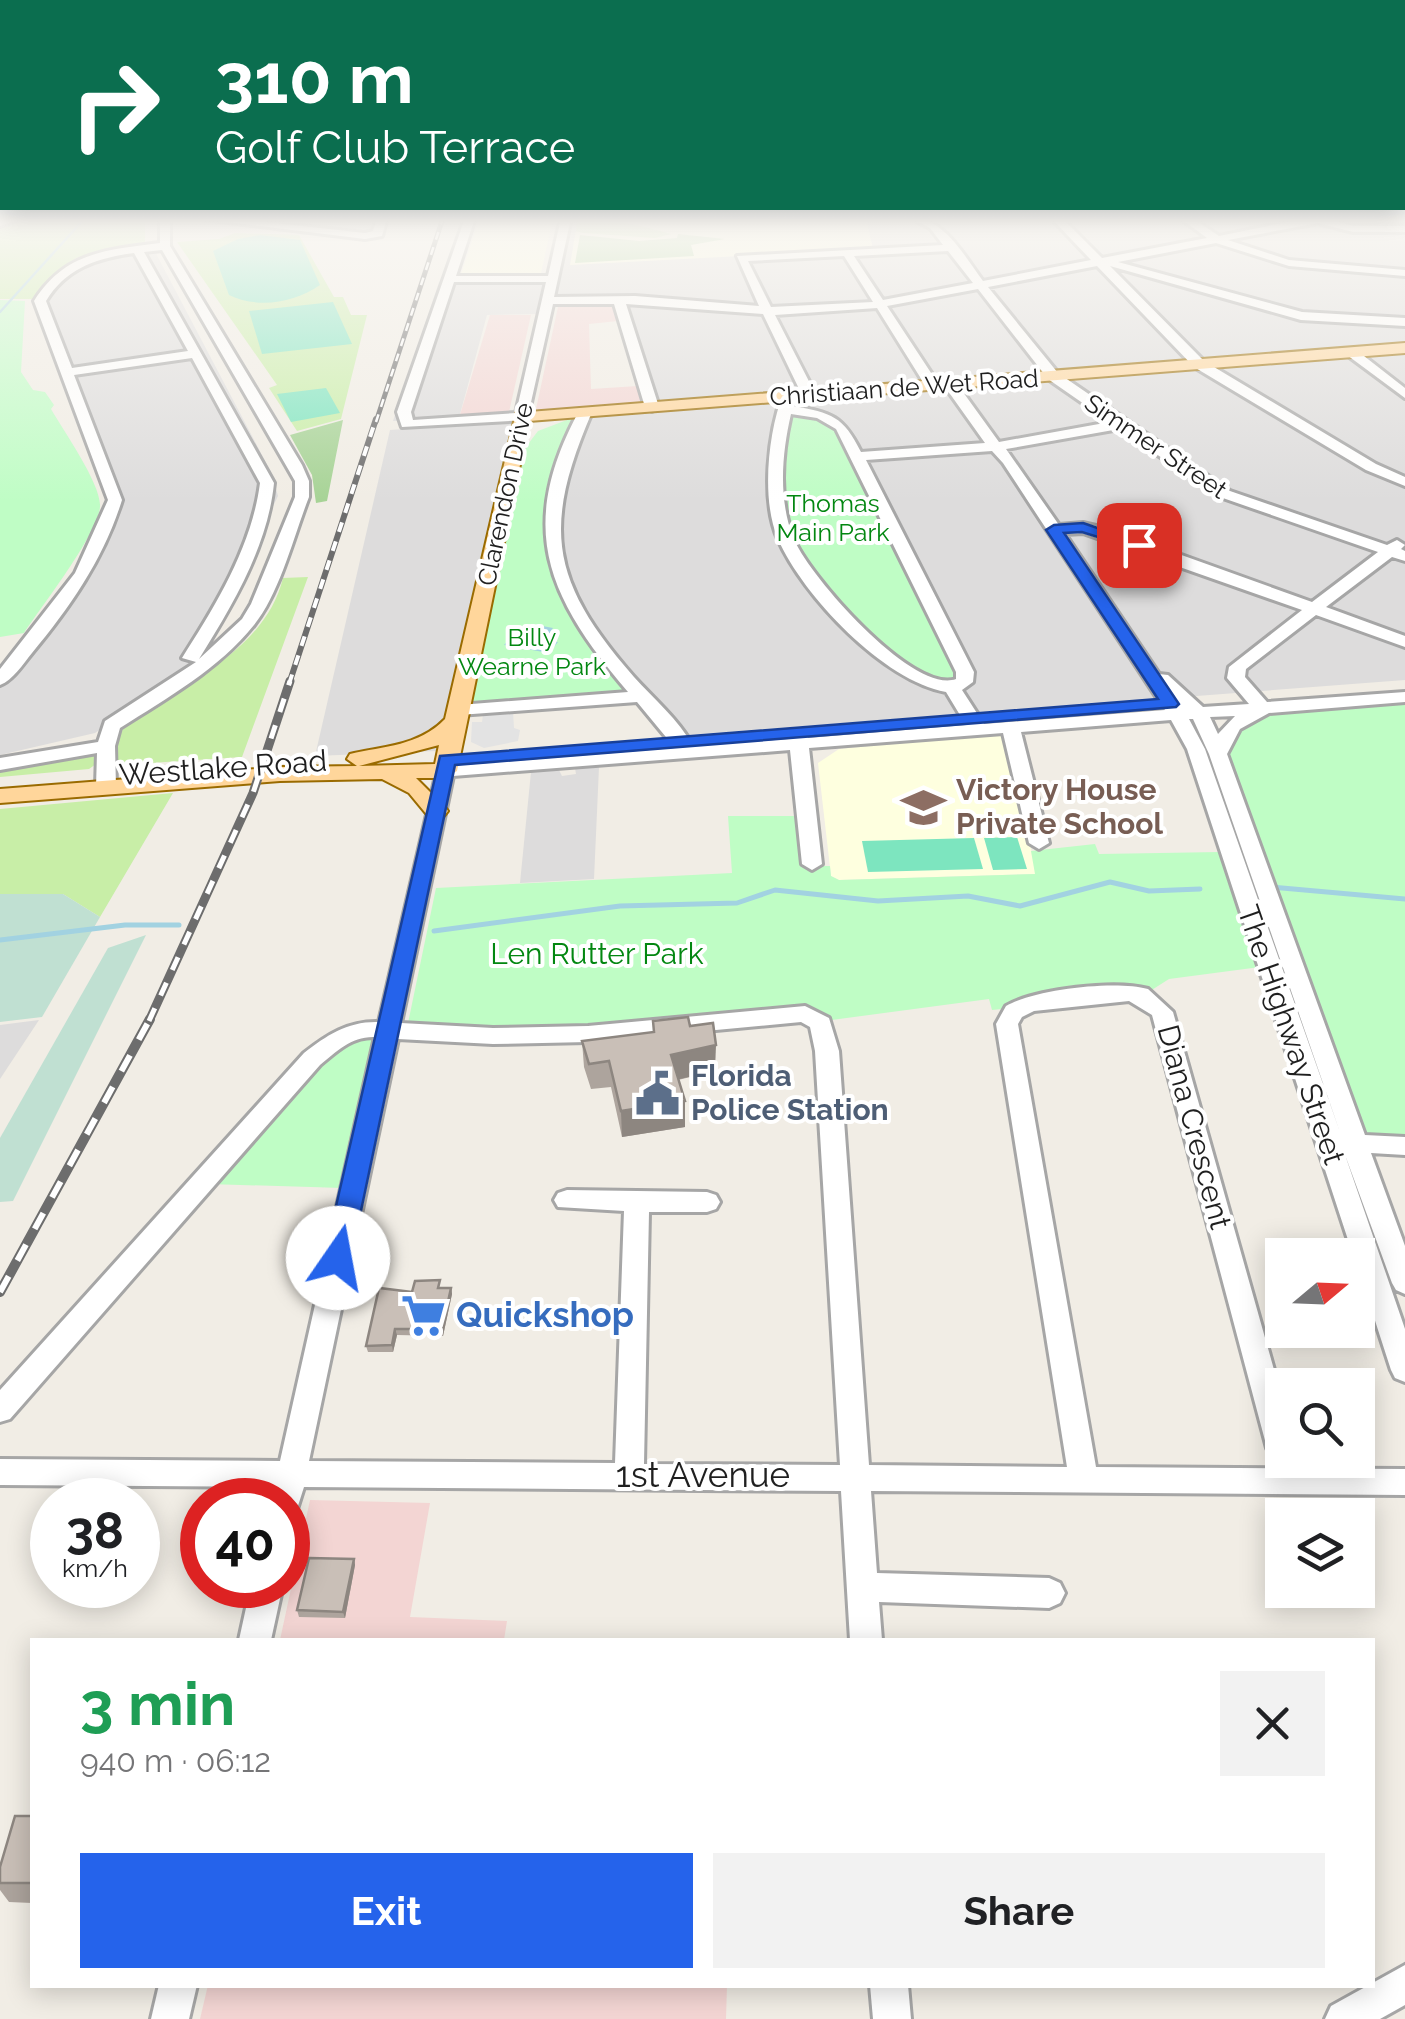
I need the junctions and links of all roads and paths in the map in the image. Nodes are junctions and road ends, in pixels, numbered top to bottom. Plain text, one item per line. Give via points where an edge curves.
1 (43, 312) edge
2 (172, 312) edge
3 (204, 312) edge
4 (438, 312) edge
5 (546, 312) edge
6 (623, 312) edge
7 (767, 312) edge
8 (886, 312) edge
9 (1003, 312) edge
10 (1150, 312) edge
11 (1287, 312) edge
12 (1405, 322) edge
13 (1405, 348) edge
14 (1350, 352) junction
15 (194, 354) junction
16 (1199, 364) junction
17 (69, 372) junction
18 (1053, 376) junction
19 (950, 384) junction
20 (932, 385) junction
21 (809, 394) junction
22 (1405, 394) edge
23 (787, 403) junction
24 (652, 407) junction
25 (582, 412) junction
26 (522, 418) junction
27 (1123, 424) junction
28 (995, 447) junction
29 (858, 456) junction
30 (512, 460) junction
31 (1405, 482) edge
32 (1054, 530) junction
33 (1405, 540) edge
34 (1397, 553) edge
35 (1315, 609) junction
36 (1405, 642) edge
37 (191, 658) dead end
38 (0, 680) edge
39 (1405, 684) edge
40 (952, 688) junction
41 (642, 696) junction
42 (1405, 698) edge
43 (1257, 703) junction
44 (1184, 708) junction
45 (458, 715) junction
46 (976, 725) junction
47 (1011, 728) junction
48 (799, 738) junction
49 (106, 746) junction
50 (684, 748) junction
51 (1218, 754) junction
52 (352, 760) junction
53 (0, 764) edge
54 (446, 765) junction
55 (387, 772) junction
56 (106, 781) junction
57 (0, 783) edge
58 (0, 796) edge
59 (436, 811) junction
60 (1040, 842) dead end
61 (812, 864) dead end
62 (1253, 887) junction
63 (388, 1033) junction
64 (1328, 1142) junction
65 (1355, 1144) junction
66 (1405, 1146) edge
67 (567, 1200) dead end
68 (637, 1202) junction
69 (708, 1202) dead end
70 (1405, 1283) edge
71 (1405, 1370) edge
72 (1265, 1386) edge
73 (0, 1410) edge
74 (1265, 1471) edge
75 (0, 1472) edge
76 (629, 1474) junction
77 (854, 1477) junction
78 (291, 1478) edge
79 (1084, 1478) junction
80 (1366, 1478) edge
81 (180, 1481) edge
82 (1405, 1482) edge
83 (310, 1485) edge
84 (862, 1587) junction
85 (1050, 1593) dead end
86 (262, 1608) edge
87 (255, 1638) edge
88 (866, 1638) edge
89 (1405, 1984) edge
90 (177, 1988) edge
91 (889, 1988) edge
92 (170, 2019) edge
93 (892, 2019) edge
94 (1344, 2019) edge

1 - 17 street
2 - 15 street
3 - 49 street via 295,465 302,497 248,622 185,680 117,720
4 - 26 street via 404,423
5 - 26 street, Clarendon Drive
6 - 24 street
7 - 21 street
8 - 20 street
9 - 18 street, Simmer Street
10 - 16 street
11 - 12 street
13 - 14 main road, Christiaan de Wet Road
14 - 16 main road, Christiaan de Wet Road
14 - 22 street
15 - 17 street
15 - 37 street via 268,489 217,618
16 - 18 main road, Christiaan de Wet Road
16 - 31 street
17 - 38 street via 114,505 55,615
18 - 19 main road, Christiaan de Wet Road
18 - 27 street, Simmer Street
19 - 20 main road, Christiaan de Wet Road
19 - 28 street
20 - 21 main road, Christiaan de Wet Road
21 - 23 main road, Christiaan de Wet Road
23 - 24 main road, Christiaan de Wet Road
23 - 29 street via 835,421
23 - 40 street via 773,468 786,540 856,630 916,679
24 - 25 main road, Christiaan de Wet Road
25 - 26 main road, Christiaan de Wet Road
25 - 30 main road via 534,432
25 - 41 street via 554,485 552,558 585,629
26 - 30 main road, Clarendon Drive
27 - 28 street
27 - 34 street, Simmer Street via 1225,494
28 - 29 street
28 - 32 street
29 - 40 street via 965,672 964,682
30 - 45 main road, Clarendon Drive
32 - 35 street via 1104,532
32 - 44 street via 1135,652
33 - 34 street
34 - 35 street
35 - 36 street
35 - 43 street via 1238,667 1236,678
39 - 43 street
40 - 46 street
41 - 45 street
41 - 50 street
42 - 43 street
43 - 44 street
43 - 51 street via 1223,736
44 - 46 street
44 - 47 street
44 - 51 street, The Highway Street
44 - 62 street, The Highway Street
45 - 52 main road via 444,734 422,745
45 - 54 main road, Clarendon Drive
46 - 47 street
46 - 48 street
47 - 60 street
48 - 50 street
48 - 61 street
49 - 53 street
49 - 56 street
50 - 54 street
51 - 62 street, The Highway Street
52 - 54 main road, Westlake Road
52 - 56 main road, Westlake Road
54 - 55 main road, Westlake Road
54 - 59 street
55 - 56 main road, Westlake Road
55 - 59 main road via 417,788
56 - 57 main road, Westlake Road
56 - 58 main road, Westlake Road
59 - 63 street
62 - 64 street, The Highway Street
62 - 65 street, The Highway Street
63 - 73 street via 356,1030 312,1059
63 - 77 street via 588,1034 792,1013 816,1018 826,1042
63 - 78 street
64 - 65 street
64 - 71 street, The Highway Street
65 - 66 street
65 - 70 street, The Highway Street
67 - 68 street
68 - 69 street
68 - 76 street
72 - 79 street, Diana Crescent via 1162,1012 1150,998 1130,992 1020,1007 1007,1024
74 - 79 street, 1st Avenue
75 - 81 street, 1st Avenue
76 - 77 street, 1st Avenue
76 - 83 street, 1st Avenue
77 - 79 street, 1st Avenue
77 - 84 street
80 - 82 street, 1st Avenue
84 - 85 street
84 - 88 street
86 - 87 street
89 - 94 street
90 - 92 street
91 - 93 street

